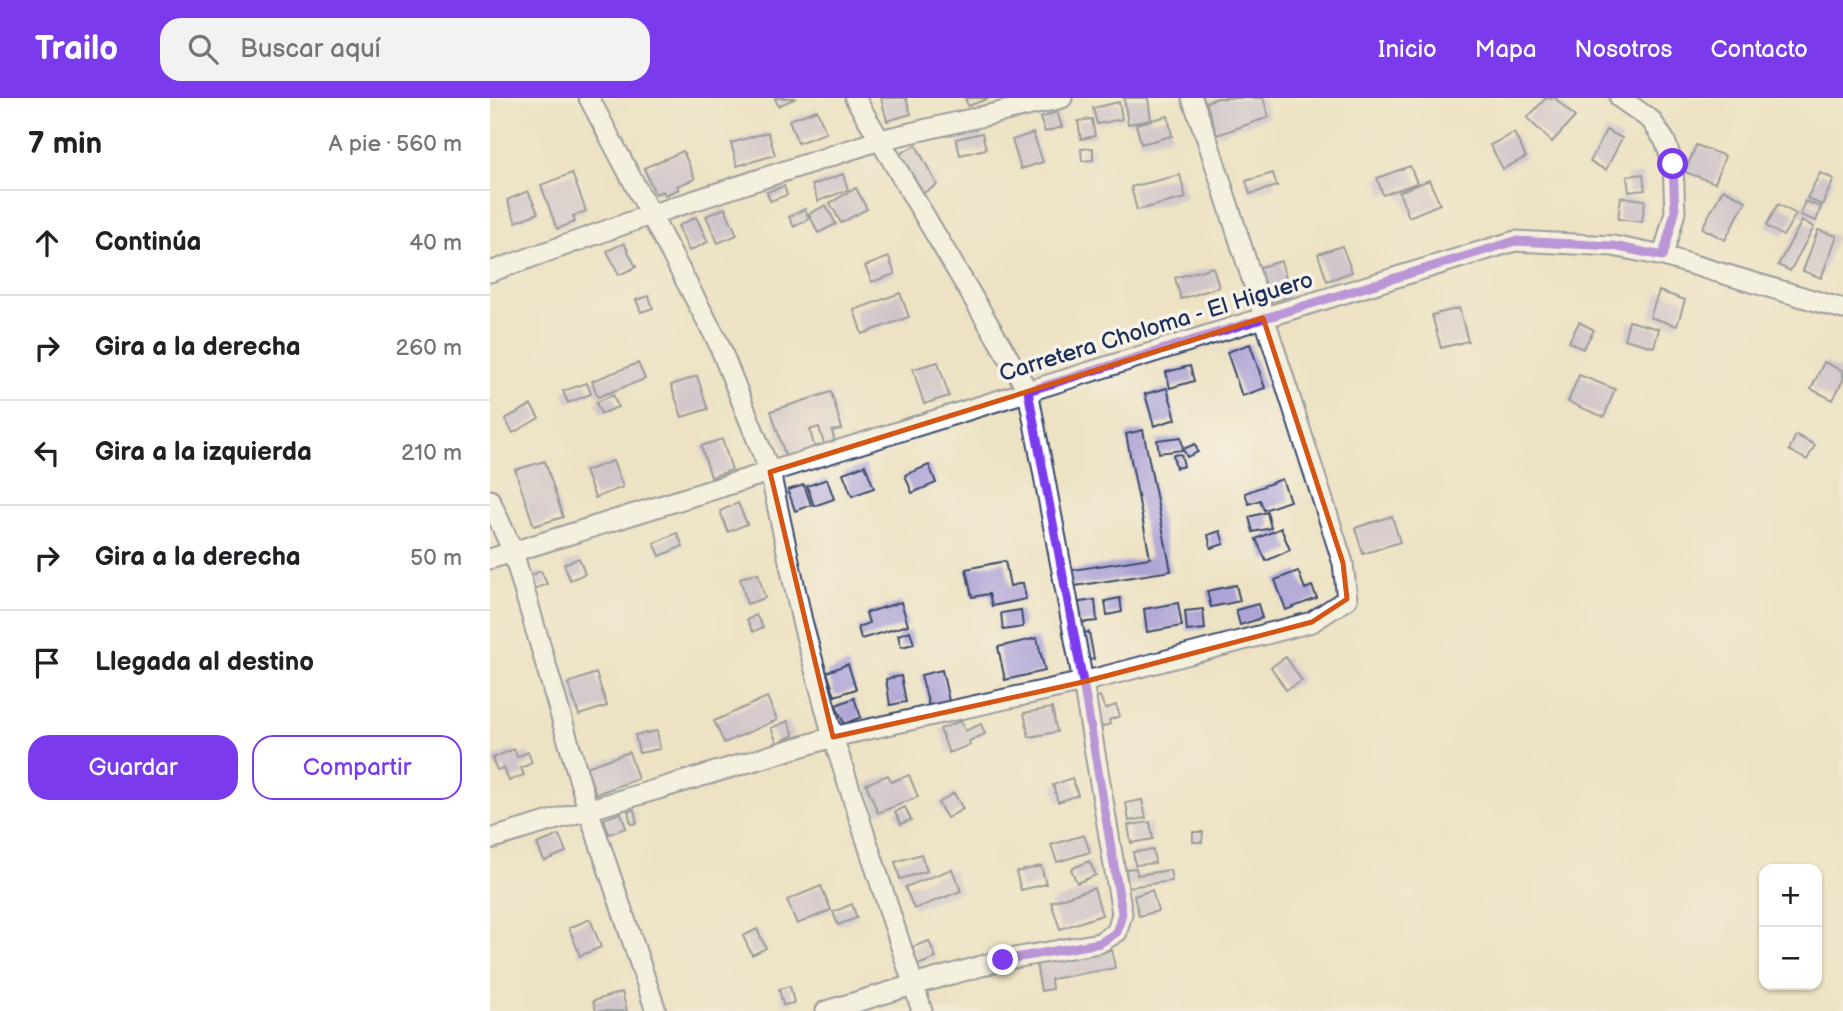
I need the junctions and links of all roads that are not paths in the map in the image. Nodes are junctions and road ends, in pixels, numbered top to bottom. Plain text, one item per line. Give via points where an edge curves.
1 (589, 98) edge
2 (855, 98) edge
3 (1062, 98) edge
4 (1192, 98) edge
5 (1620, 98) edge
6 (880, 140) junction
7 (650, 215) junction
8 (1663, 256) junction
9 (490, 272) edge
10 (1843, 309) edge
11 (1263, 318) junction
12 (1028, 391) junction
13 (770, 472) junction
14 (490, 500) edge
15 (513, 552) junction
16 (490, 559) edge
17 (1083, 682) junction
18 (833, 737) junction
19 (588, 809) junction
20 (490, 839) edge
21 (913, 985) junction
22 (656, 1011) edge
23 (826, 1011) edge
24 (922, 1011) edge

1 - 7 street
2 - 6 street
3 - 6 street
4 - 11 street
5 - 8 street via 1651,120 1673,164 1675,212
6 - 7 street
6 - 12 street
7 - 9 street
7 - 13 street via 718,342
8 - 10 street, Carretera Choloma - El Higuero
8 - 11 street, Carretera Choloma - El Higuero via 1613,246 1515,241
11 - 12 street, Carretera Choloma - El Higuero
11 - 17 street via 1343,563 1347,599 1312,622
12 - 13 street, Carretera Choloma - El Higuero
12 - 17 street
13 - 15 street, Carretera Choloma - El Higuero
13 - 18 street
14 - 15 street
15 - 16 street, Carretera Choloma - El Higuero
15 - 19 street
17 - 18 street
17 - 21 street via 1122,913 1117,932 1100,943 1003,960
18 - 19 street
18 - 21 street
19 - 20 street
19 - 22 street
21 - 23 street
21 - 24 street

